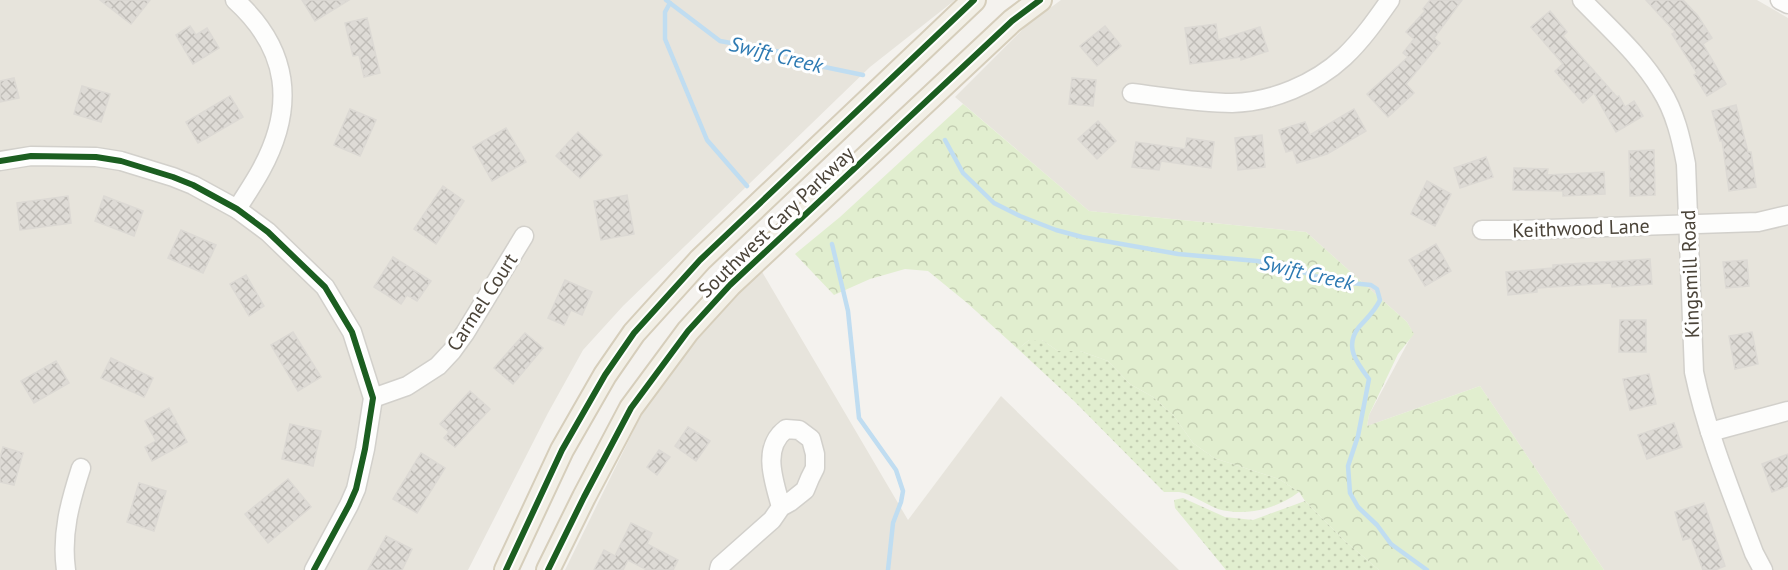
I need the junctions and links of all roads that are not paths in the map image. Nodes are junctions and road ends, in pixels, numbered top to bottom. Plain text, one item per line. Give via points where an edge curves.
1 (234, 0) edge
2 (974, 0) edge
3 (1040, 0) edge
4 (1390, 0) edge
5 (1582, 0) edge
6 (1780, 0) edge
7 (1788, 4) edge
8 (1132, 93) dead end
9 (0, 162) edge
10 (237, 209) junction
11 (1788, 215) edge
12 (1688, 225) junction
13 (1482, 230) dead end
14 (524, 236) dead end
15 (373, 398) junction
16 (1788, 411) edge
17 (1710, 432) junction
18 (81, 468) dead end
19 (781, 507) dead end
20 (66, 570) edge
21 (314, 570) edge
22 (506, 570) edge
23 (548, 570) edge
24 (719, 570) edge
25 (1763, 570) edge

1 - 10 street via 273,50 283,95 282,112 268,156
2 - 22 main road, Southwest Cary Parkway via 700,260 634,333 562,450
3 - 23 main road, Southwest Cary Parkway via 1012,21 739,277 688,331 631,408
4 - 8 street via 1345,57 1296,88 1234,103
5 - 12 street, Kingsmill Road via 1643,65 1673,113 1686,164
6 - 7 street
9 - 10 street via 41,155 121,161 183,181
10 - 15 street via 325,287 352,332
11 - 12 street, Keithwood Lane via 1758,222
12 - 13 street, Keithwood Lane
12 - 17 street, Kingsmill Road via 1694,372
14 - 15 street, Carmel Court via 452,351 438,366 407,386
15 - 21 street via 356,489
16 - 17 street
17 - 25 street, Kingsmill Road
18 - 20 street via 66,524
19 - 24 street

